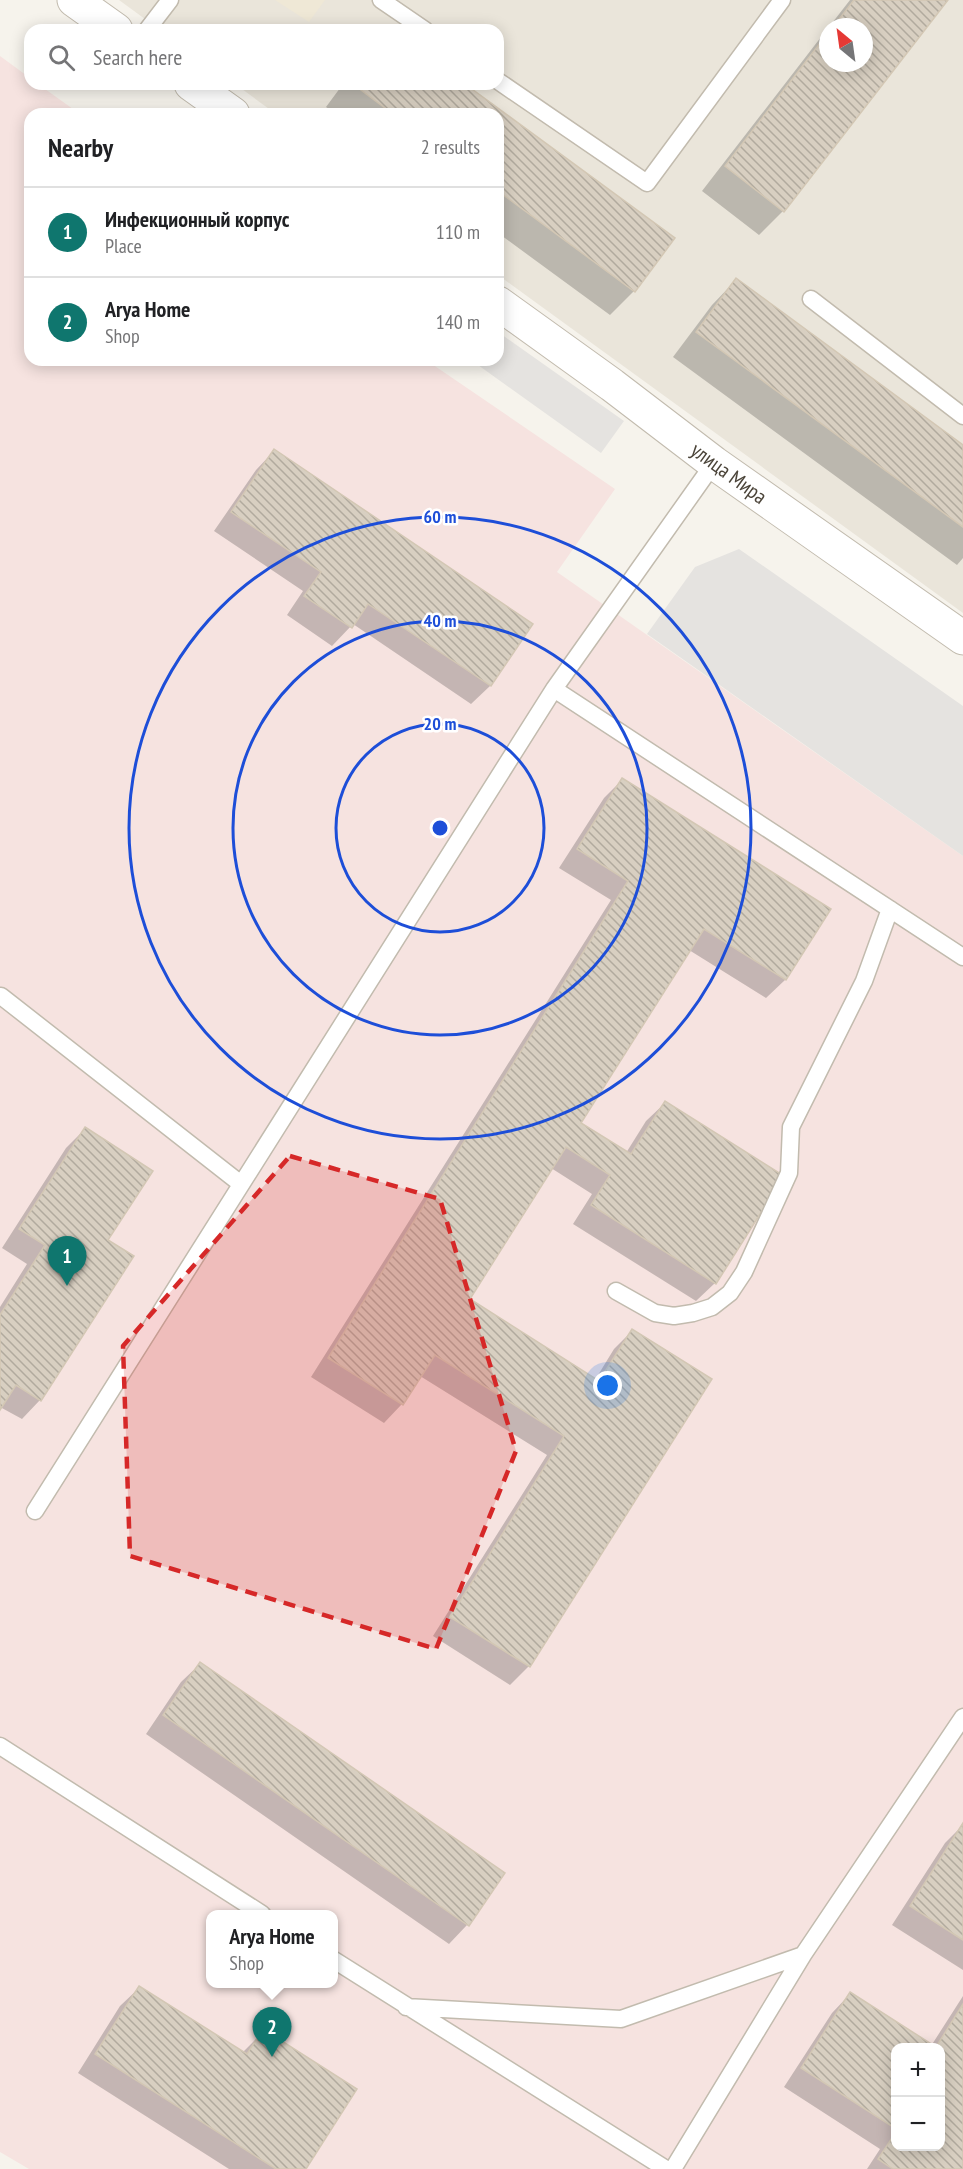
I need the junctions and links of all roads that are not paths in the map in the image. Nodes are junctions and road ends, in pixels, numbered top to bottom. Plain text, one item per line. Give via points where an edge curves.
1 (74, 0) edge
2 (170, 0) edge
3 (381, 0) edge
4 (782, 0) edge
5 (108, 24) edge
6 (152, 24) edge
7 (416, 24) edge
8 (504, 85) edge
9 (199, 90) edge
10 (225, 108) edge
11 (811, 299) dead end
12 (504, 307) edge
13 (963, 416) edge
14 (714, 463) junction
15 (960, 631) edge
16 (554, 689) junction
17 (890, 909) junction
18 (963, 957) edge
19 (1, 996) edge
20 (242, 1184) junction
21 (616, 1291) dead end
22 (35, 1511) dead end
23 (963, 1718) edge
24 (0, 1746) edge
25 (256, 1910) edge
26 (803, 1955) junction
27 (338, 1963) edge
28 (406, 2007) junction
29 (666, 2169) edge
30 (673, 2169) edge

1 - 5 street
2 - 6 lane
3 - 7 lane
4 - 8 lane via 647,183
9 - 10 street
11 - 13 lane
12 - 14 street, улица Мира
14 - 15 street, улица Мира
14 - 16 lane
16 - 17 lane
16 - 20 lane
17 - 18 lane
17 - 21 lane via 864,981 791,1127 789,1173 744,1272 730,1293 712,1307 674,1316 655,1313
19 - 20 lane
20 - 22 lane
23 - 26 lane
24 - 25 lane
26 - 28 lane via 621,2019
26 - 30 lane
27 - 28 lane
28 - 29 lane

